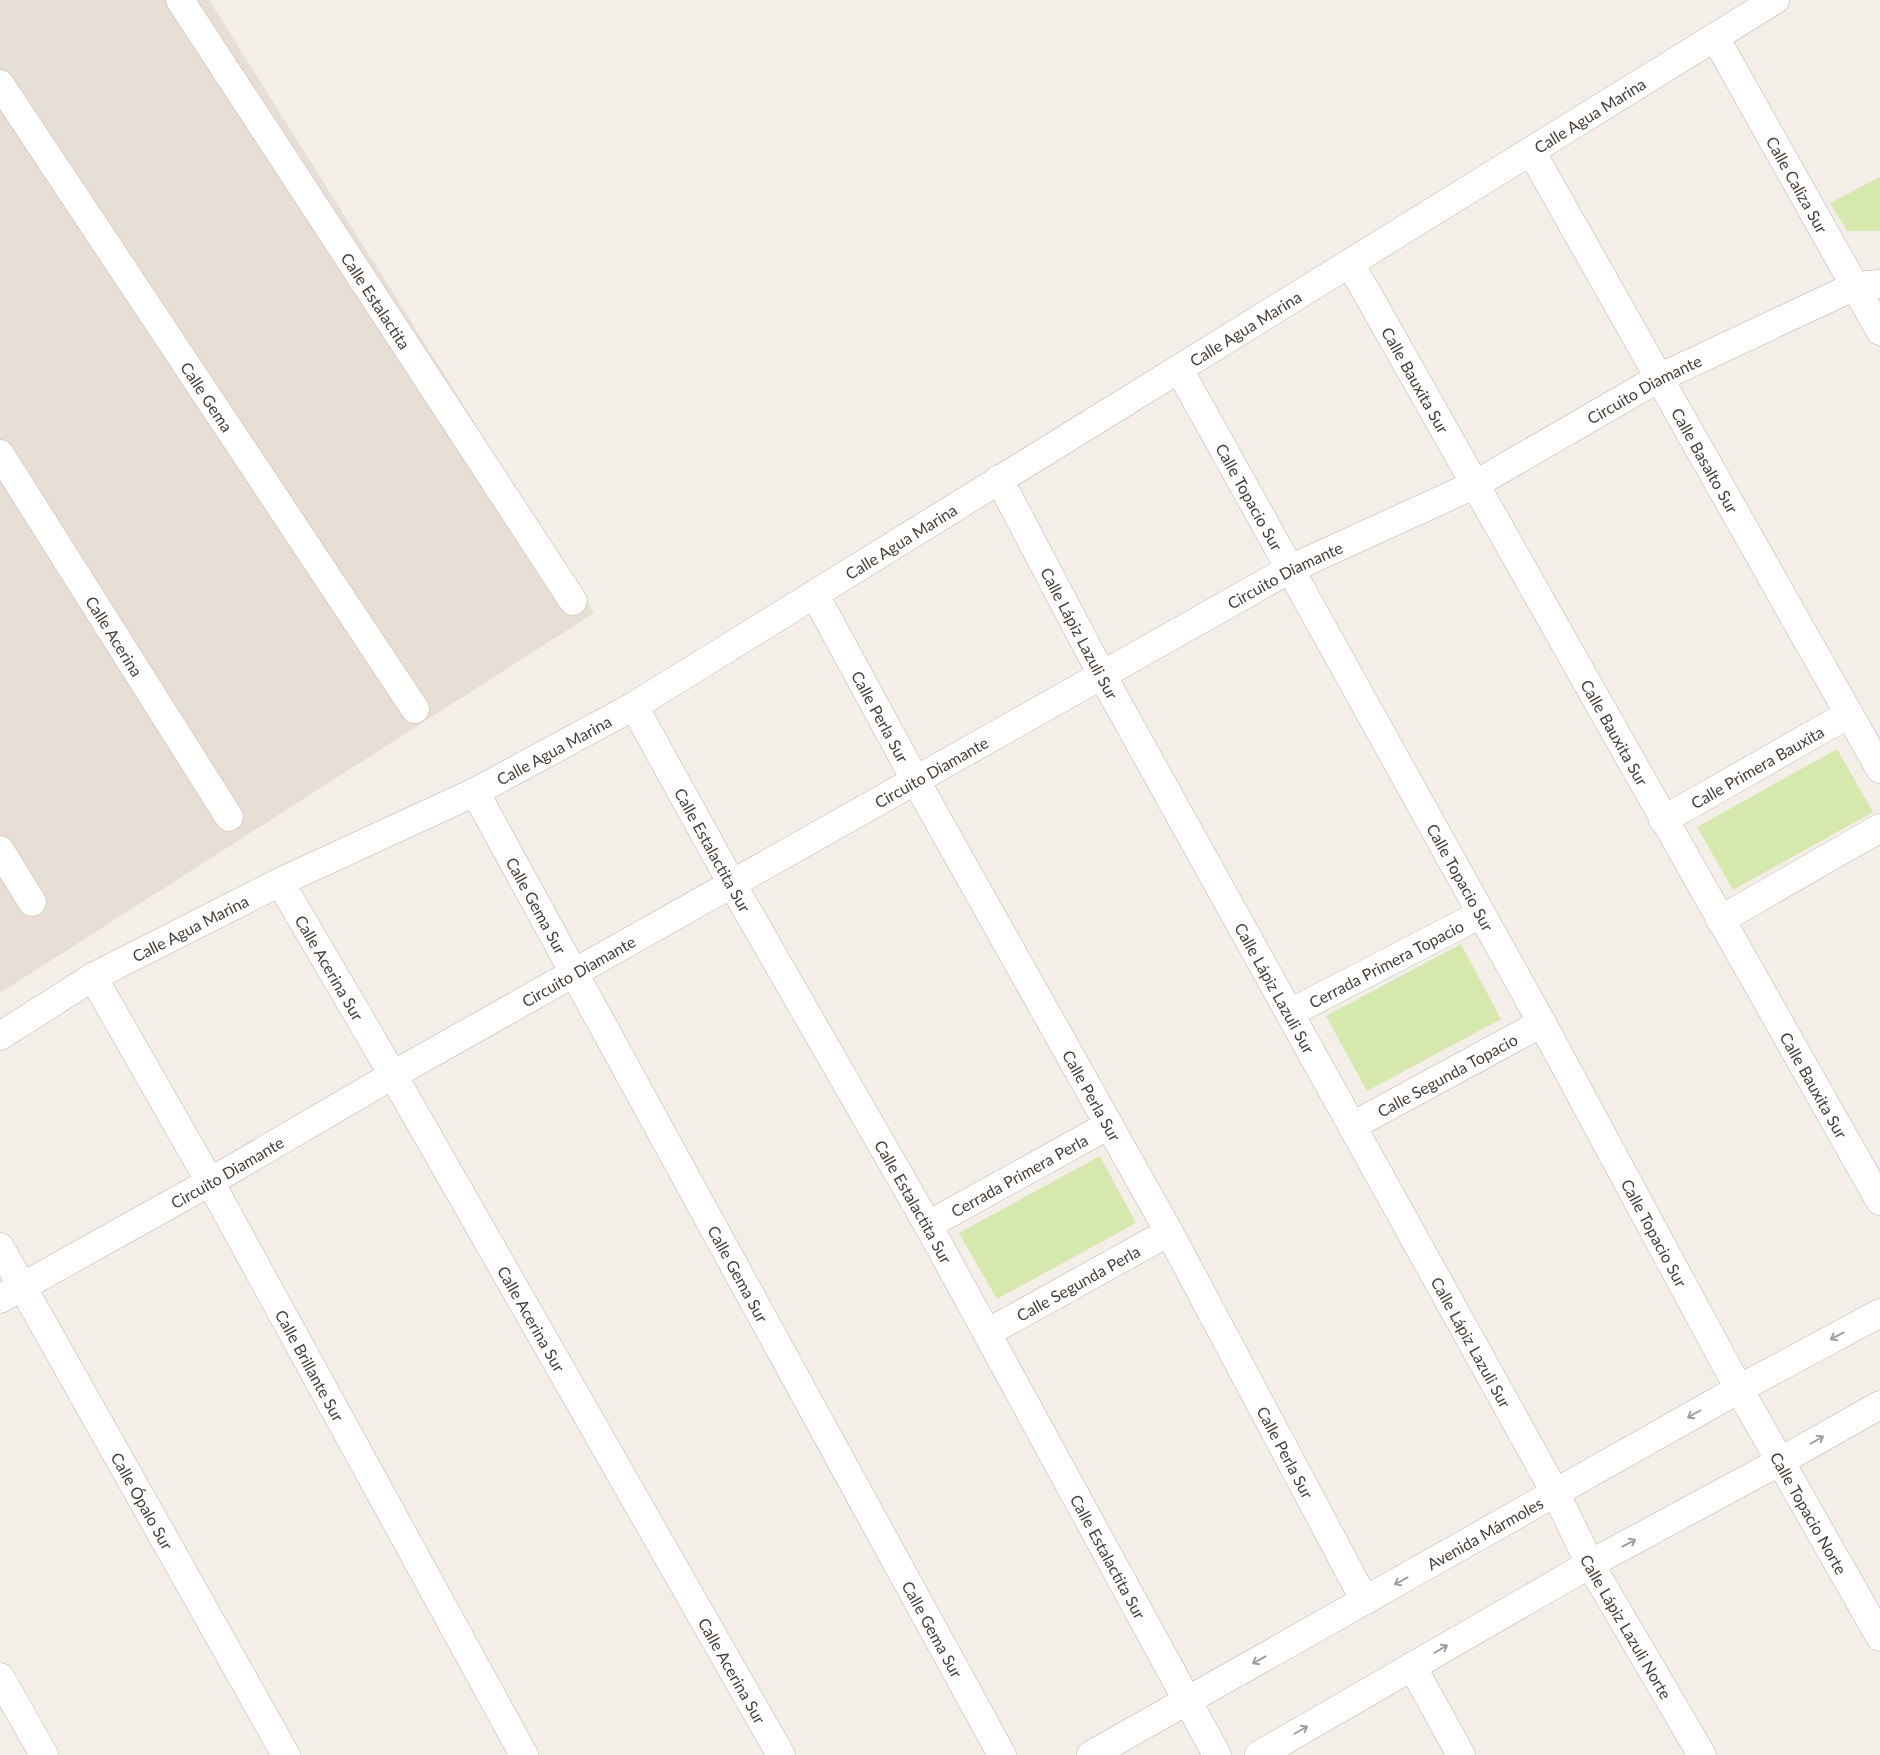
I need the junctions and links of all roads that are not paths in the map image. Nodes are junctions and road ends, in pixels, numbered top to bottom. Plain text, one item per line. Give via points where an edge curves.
1 (180, 0) edge
2 (1775, 0) edge
3 (1715, 37) junction
4 (0, 84) edge
5 (1531, 151) junction
6 (1350, 263) junction
7 (1868, 285) edge
8 (1880, 331) edge
9 (1179, 369) junction
10 (1659, 378) junction
11 (0, 454) edge
12 (999, 479) junction
13 (1474, 485) junction
14 (1290, 570) junction
15 (815, 595) junction
16 (573, 601) dead end
17 (1102, 676) junction
18 (634, 706) junction
19 (415, 709) dead end
20 (1849, 714) junction
21 (1880, 769) edge
22 (916, 781) junction
23 (475, 792) junction
24 (229, 817) dead end
25 (1663, 820) junction
26 (1880, 828) edge
27 (0, 850) edge
28 (280, 882) junction
29 (732, 884) junction
30 (32, 902) dead end
31 (1481, 914) junction
32 (1720, 920) junction
33 (574, 973) junction
34 (93, 977) junction
35 (1290, 1013) junction
36 (1542, 1023) junction
37 (0, 1036) edge
38 (393, 1075) junction
39 (1109, 1125) junction
40 (1352, 1126) junction
41 (210, 1182) junction
42 (1880, 1201) edge
43 (928, 1225) junction
44 (1168, 1232) junction
45 (0, 1247) edge
46 (11, 1293) edge
47 (1880, 1313) edge
48 (987, 1333) junction
49 (1738, 1389) junction
50 (1880, 1405) edge
51 (1779, 1462) junction
52 (1556, 1494) junction
53 (1590, 1564) junction
54 (1365, 1601) junction
55 (1880, 1636) edge
56 (1412, 1666) junction
57 (0, 1678) edge
58 (1187, 1701) junction
59 (44, 1755) edge
60 (286, 1755) edge
61 (524, 1755) edge
62 (781, 1755) edge
63 (1002, 1755) edge
64 (1091, 1755) edge
65 (1216, 1755) edge
66 (1259, 1755) edge
67 (1461, 1755) edge
68 (1702, 1755) edge

1 - 16 street, Calle Estalactita
2 - 3 street, Calle Agua Marina
3 - 5 street, Calle Agua Marina
3 - 7 street, Calle Caliza Sur
4 - 19 street, Calle Gema
5 - 6 street, Calle Agua Marina
5 - 10 street, Calle Basalto Sur
6 - 9 street, Calle Agua Marina
6 - 13 street, Calle Bauxita Sur
7 - 8 street, Calle Caliza Sur
7 - 10 street, Circuito Diamante
9 - 12 street, Calle Agua Marina
9 - 14 street, Calle Topacio Sur
10 - 13 street, Circuito Diamante
10 - 20 street, Calle Basalto Sur
11 - 24 street, Calle Acerina
12 - 15 street, Calle Agua Marina
12 - 17 street, Calle Lápiz Lazuli Sur
13 - 14 street, Circuito Diamante
13 - 25 street, Calle Bauxita Sur
14 - 17 street, Circuito Diamante
14 - 31 street, Calle Topacio Sur
15 - 18 street, Calle Agua Marina
15 - 22 street, Calle Perla Sur
17 - 22 street, Circuito Diamante
17 - 35 street, Calle Lápiz Lazuli Sur
18 - 23 street, Calle Agua Marina
18 - 29 street, Calle Estalactita Sur
20 - 21 street, Calle Basalto Sur
20 - 25 street, Calle Primera Bauxita
22 - 29 street, Circuito Diamante
22 - 39 street, Calle Perla Sur
23 - 28 street, Calle Agua Marina
23 - 33 street, Calle Gema Sur
25 - 32 street, Calle Bauxita Sur
26 - 32 street
27 - 30 street
28 - 34 street, Calle Agua Marina
28 - 38 street, Calle Acerina Sur
29 - 33 street, Circuito Diamante
29 - 43 street, Calle Estalactita Sur
31 - 35 street, Cerrada Primera Topacio
31 - 36 street, Calle Topacio Sur
32 - 42 street, Calle Bauxita Sur
33 - 38 street, Circuito Diamante
33 - 63 street, Calle Gema Sur
34 - 37 street, Calle Agua Marina
34 - 41 street, Calle Brillante Sur
35 - 40 street, Calle Lápiz Lazuli Sur
36 - 40 street, Calle Segunda Topacio
36 - 49 street, Calle Topacio Sur
38 - 41 street, Circuito Diamante
38 - 62 street, Calle Acerina Sur
39 - 43 street, Cerrada Primera Perla
39 - 44 street, Calle Perla Sur
40 - 52 street, Calle Lápiz Lazuli Sur
41 - 46 street, Circuito Diamante
41 - 61 street, Calle Brillante Sur
43 - 48 street, Calle Estalactita Sur
44 - 48 street, Calle Segunda Perla
44 - 54 street, Calle Perla Sur
45 - 46 street, Calle Ópalo Sur
46 - 60 street, Calle Ópalo Sur
47 -> 49 street, Avenida Mármoles
48 - 58 street, Calle Estalactita Sur
49 - 51 street, Calle Topacio Norte
49 -> 52 street, Avenida Mármoles
51 -> 50 street
53 -> 51 street
51 - 55 street, Calle Topacio Norte
52 - 53 street, Calle Lápiz Lazuli Norte
52 -> 54 street, Avenida Mármoles
56 -> 53 street
53 - 68 street, Calle Lápiz Lazuli Norte
54 -> 58 street, Avenida Mármoles
66 -> 56 street
56 - 67 street
57 - 59 street
58 - 64 street, Avenida Mármoles
58 - 65 street, Calle Estalactita Sur

